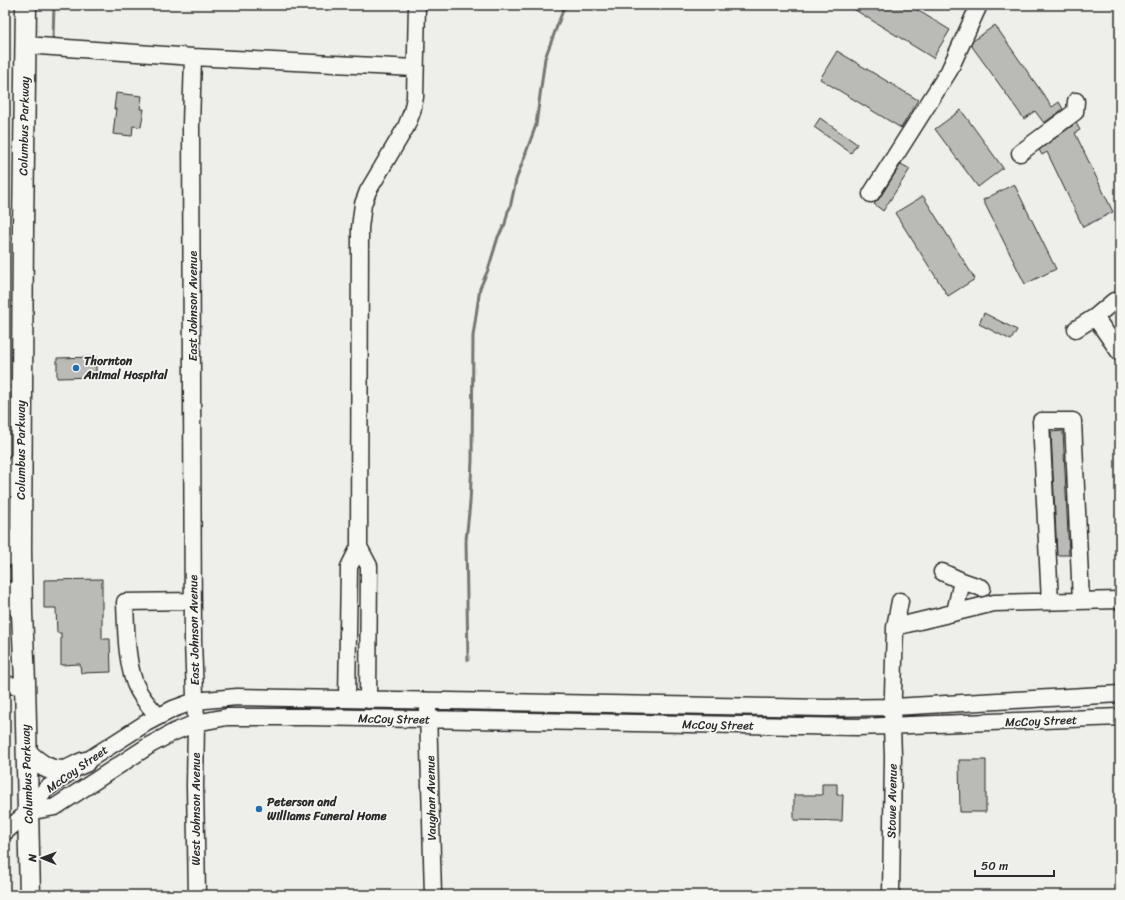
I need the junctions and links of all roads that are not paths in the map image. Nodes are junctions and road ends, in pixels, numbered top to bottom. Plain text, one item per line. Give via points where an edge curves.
1 (26, 5) edge
2 (417, 5) edge
3 (979, 5) edge
4 (25, 45) junction
5 (193, 57) junction
6 (415, 68) junction
7 (1076, 101) dead end
8 (1020, 153) dead end
9 (871, 194) dead end
10 (1114, 301) dead end
11 (1095, 317) junction
12 (1076, 329) dead end
13 (1120, 353) edge
14 (21, 457) junction
15 (5, 488) edge
16 (5, 537) edge
17 (359, 547) junction
18 (13, 554) edge
19 (942, 572) dead end
20 (962, 581) junction
21 (982, 588) dead end
22 (5, 591) edge
23 (1120, 600) edge
24 (193, 601) junction
25 (900, 601) dead end
26 (1081, 601) junction
27 (1050, 602) junction
28 (955, 612) junction
29 (22, 613) junction
30 (895, 627) junction
31 (5, 685) edge
32 (25, 686) junction
33 (1120, 694) edge
34 (347, 699) junction
35 (368, 700) junction
36 (428, 700) junction
37 (195, 701) junction
38 (894, 707) junction
39 (158, 716) junction
40 (1120, 717) edge
41 (428, 720) junction
42 (196, 723) junction
43 (892, 727) junction
44 (27, 753) junction
45 (85, 762) junction
46 (28, 812) junction
47 (5, 832) edge
48 (30, 895) edge
49 (197, 895) edge
50 (432, 895) edge
51 (891, 895) edge

1 - 4 main road, Columbus Parkway
2 - 6 street
3 - 9 street via 950,71
4 - 5 street
4 - 14 main road, Columbus Parkway
5 - 6 street
5 - 24 street, East Johnson Avenue
6 - 17 street via 412,112 406,127 368,191 363,204 360,228
7 - 8 street via 1075,112
10 - 11 street
11 - 12 street
11 - 13 street
14 - 15 main road
14 - 18 main road, Columbus Parkway
16 - 18 street via 9,538
17 - 34 street via 349,567
17 - 35 street via 369,566
18 - 29 main road, Columbus Parkway
19 - 20 street
20 - 21 street
20 - 28 street
22 - 29 main road
23 - 26 street
24 - 37 street, East Johnson Avenue
24 - 39 street via 125,602 127,644 137,689
25 - 30 street, Stowe Avenue
26 - 27 street
26 - 27 street via 1073,421 1041,421
27 - 28 street via 994,603
28 - 30 street
29 - 32 main road, Columbus Parkway
30 - 38 street, Stowe Avenue
31 - 32 street
32 - 44 main road, Columbus Parkway
33 - 38 street, McCoy Street
34 - 35 street, McCoy Street
34 - 37 street, McCoy Street via 236,698
35 - 36 street, McCoy Street
36 - 38 street, McCoy Street via 818,708
36 - 41 street, Vaughan Avenue
37 - 39 street, McCoy Street
37 - 42 street, East Johnson Avenue
38 - 43 street, Stowe Avenue
39 - 45 street, McCoy Street
40 - 43 street, McCoy Street
41 - 42 street, McCoy Street via 227,717
41 - 43 street, McCoy Street
41 - 50 street, Vaughan Avenue
42 - 46 street, McCoy Street via 150,745 55,807
42 - 49 street, West Johnson Avenue via 194,786
43 - 51 street, Stowe Avenue
44 - 45 main road via 44,767 56,771 67,770
44 - 46 main road, Columbus Parkway
45 - 46 street, McCoy Street via 46,789
46 - 47 street
46 - 48 main road, Columbus Parkway

